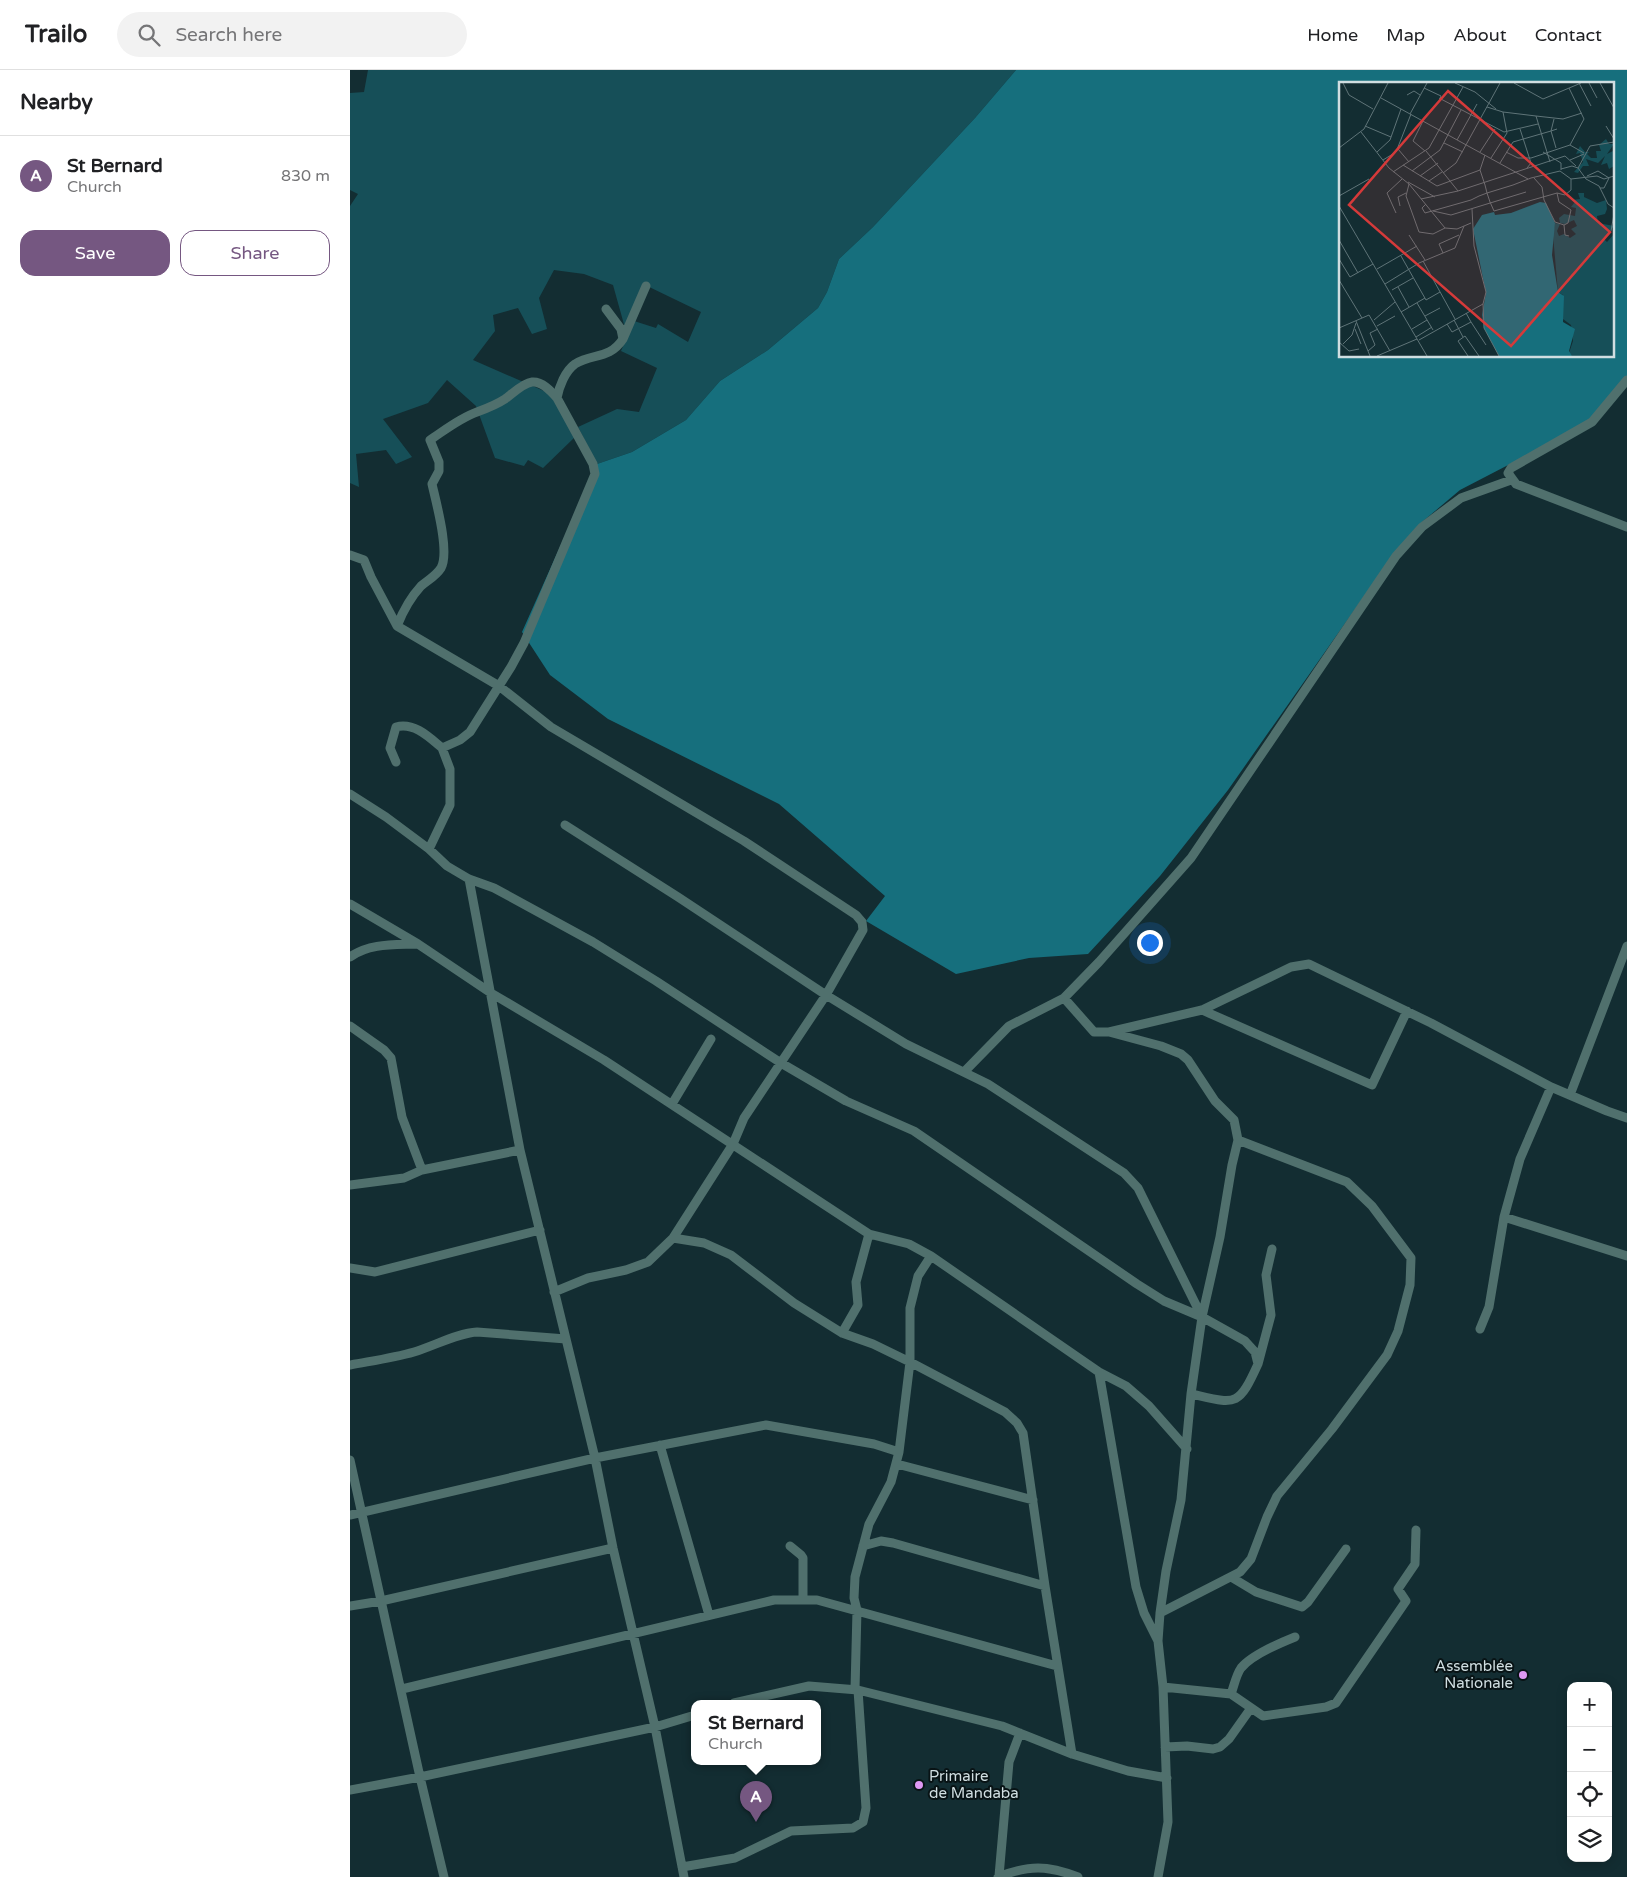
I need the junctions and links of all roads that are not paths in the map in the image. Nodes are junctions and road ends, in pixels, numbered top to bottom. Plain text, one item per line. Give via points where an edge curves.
1 (646, 286) dead end
2 (606, 309) dead end
3 (623, 339) junction
4 (1627, 380) edge
5 (557, 398) junction
6 (1511, 480) junction
7 (1627, 527) edge
8 (350, 555) edge
9 (397, 626) junction
10 (499, 686) junction
11 (442, 748) junction
12 (396, 762) dead end
13 (350, 794) edge
14 (565, 824) dead end
15 (429, 849) junction
16 (469, 879) junction
17 (350, 904) edge
18 (418, 944) junction
19 (1627, 946) edge
20 (350, 957) edge
21 (491, 994) junction
22 (826, 995) junction
23 (1064, 998) junction
24 (1202, 1010) junction
25 (1407, 1011) junction
26 (350, 1026) edge
27 (1109, 1032) junction
28 (712, 1039) dead end
29 (781, 1063) junction
30 (964, 1072) junction
31 (1551, 1088) junction
32 (1570, 1095) junction
33 (672, 1104) junction
34 (1627, 1118) edge
35 (1238, 1140) junction
36 (733, 1144) junction
37 (520, 1150) junction
38 (422, 1170) junction
39 (350, 1184) edge
40 (1504, 1217) junction
41 (540, 1230) junction
42 (870, 1234) junction
43 (673, 1238) junction
44 (1272, 1249) dead end
45 (931, 1256) junction
46 (1627, 1256) edge
47 (350, 1268) edge
48 (554, 1292) junction
49 (1202, 1317) junction
50 (1480, 1329) dead end
51 (842, 1333) junction
52 (566, 1339) junction
53 (910, 1362) junction
54 (1258, 1364) junction
55 (350, 1365) edge
56 (1099, 1372) junction
57 (1191, 1394) junction
58 (660, 1445) junction
59 (1186, 1449) junction
60 (899, 1452) junction
61 (595, 1458) junction
62 (350, 1460) edge
63 (897, 1464) junction
64 (1032, 1500) junction
65 (361, 1512) junction
66 (350, 1515) edge
67 (1416, 1530) dead end
68 (790, 1546) dead end
69 (863, 1546) junction
70 (613, 1548) junction
71 (1346, 1549) dead end
72 (1231, 1577) junction
73 (1045, 1586) junction
74 (803, 1600) junction
75 (381, 1601) junction
76 (350, 1606) edge
77 (857, 1610) junction
78 (1160, 1613) junction
79 (709, 1615) junction
80 (633, 1634) junction
81 (1295, 1636) dead end
82 (1158, 1641) junction
83 (1058, 1666) junction
84 (1163, 1686) junction
85 (402, 1689) junction
86 (856, 1689) junction
87 (1231, 1694) junction
88 (747, 1700) edge
89 (1251, 1708) junction
90 (691, 1715) edge
91 (655, 1727) junction
92 (1020, 1733) junction
93 (1165, 1747) junction
94 (1072, 1754) junction
95 (420, 1777) junction
96 (1167, 1778) junction
97 (350, 1790) edge
98 (682, 1867) junction
99 (444, 1877) edge
100 (684, 1877) edge
101 (999, 1877) edge
102 (1078, 1877) edge
103 (1158, 1877) edge

1 - 3 street
2 - 3 street via 621,329
3 - 5 street via 618,347 606,354 575,364 559,387
4 - 6 street via 1592,422 1511,468 1508,473
5 - 9 street via 542,385 527,383 497,405 453,424 430,440 439,462 439,471 432,484 442,528 444,558 434,577 404,607
5 - 10 street via 594,464 595,474 524,643
6 - 7 street
6 - 23 street via 1461,498 1422,526 1396,556 1191,858
8 - 9 street via 364,560
9 - 10 street
10 - 11 street via 470,732
10 - 22 street via 551,727 744,841 856,914 863,930
11 - 12 street via 411,726 396,727 390,748
11 - 15 street via 450,769 450,804
13 - 15 street
14 - 22 street
15 - 16 street via 447,866
16 - 21 street
16 - 29 street via 494,888 592,942
17 - 18 street
18 - 20 street via 372,947
18 - 21 street
19 - 32 street
21 - 33 street
21 - 37 street
22 - 29 street
22 - 30 street via 906,1044
23 - 27 street via 1094,1032
23 - 30 street via 1009,1026
24 - 25 street via 1291,967 1309,964
24 - 25 street via 1372,1085
24 - 27 street
25 - 31 street
26 - 38 street via 391,1058 402,1117
27 - 35 street via 1161,1046 1188,1060 1215,1101 1234,1120
28 - 33 street
29 - 36 street via 744,1118
29 - 49 street via 846,1100 914,1131 1137,1284 1164,1301
30 - 49 street via 996,1089 1132,1180
31 - 32 street
31 - 40 street via 1520,1159
32 - 34 street
33 - 36 street
35 - 49 street
35 - 72 street via 1347,1182 1372,1206 1412,1258 1410,1285 1398,1331 1387,1355 1277,1496 1251,1559
36 - 42 street
36 - 43 street
37 - 38 street
37 - 41 street
38 - 39 street via 404,1178
40 - 46 street
40 - 50 street via 1489,1308
41 - 47 street via 375,1272
41 - 48 street
42 - 45 street via 909,1244
42 - 51 street via 856,1282 858,1305
43 - 48 street via 648,1262 588,1278
43 - 51 street via 704,1243 731,1255 794,1303
44 - 54 street via 1266,1275 1271,1315
45 - 53 street via 918,1276 910,1308
45 - 56 street
48 - 52 street
49 - 54 street via 1245,1341
49 - 57 street
51 - 53 street
52 - 55 street via 465,1333 413,1352
52 - 61 street
53 - 60 street
53 - 64 street via 1005,1412 1017,1423 1023,1433
54 - 57 street via 1246,1389 1234,1400
56 - 59 street via 1126,1386 1149,1406
56 - 82 street via 1136,1587
57 - 59 street
58 - 60 street via 766,1425 874,1444
58 - 61 street
58 - 79 street
59 - 78 street via 1181,1500
60 - 63 street
61 - 65 street
61 - 70 street
62 - 65 street
63 - 64 street
63 - 69 street via 869,1524
64 - 73 street
65 - 66 street
65 - 75 street
67 - 89 street via 1415,1564 1398,1589 1406,1601 1336,1703 1272,1716 1263,1716
68 - 74 street via 803,1558
69 - 73 street via 882,1541 893,1543
69 - 77 street via 855,1577
70 - 75 street
70 - 80 street
71 - 72 street via 1302,1607 1256,1592
72 - 78 street
73 - 83 street
74 - 77 street via 817,1600
74 - 79 street via 774,1600
75 - 76 street
75 - 85 street
77 - 83 street
77 - 86 street
78 - 82 street
79 - 80 street
80 - 85 street
80 - 91 street
81 - 87 street via 1276,1644 1243,1666
82 - 84 street
83 - 94 street
84 - 87 street
84 - 93 street
85 - 95 street
86 - 88 street via 809,1686
86 - 92 street
86 - 98 street via 866,1808 863,1822 853,1828 791,1831 735,1858
87 - 89 street
89 - 93 street via 1220,1747
90 - 91 street
91 - 95 street
91 - 98 street
92 - 94 street
92 - 101 street via 1009,1762
93 - 96 street
94 - 96 street via 1128,1771
95 - 97 street
95 - 99 street
96 - 103 street via 1168,1822
98 - 100 street
101 - 102 street via 1042,1867

